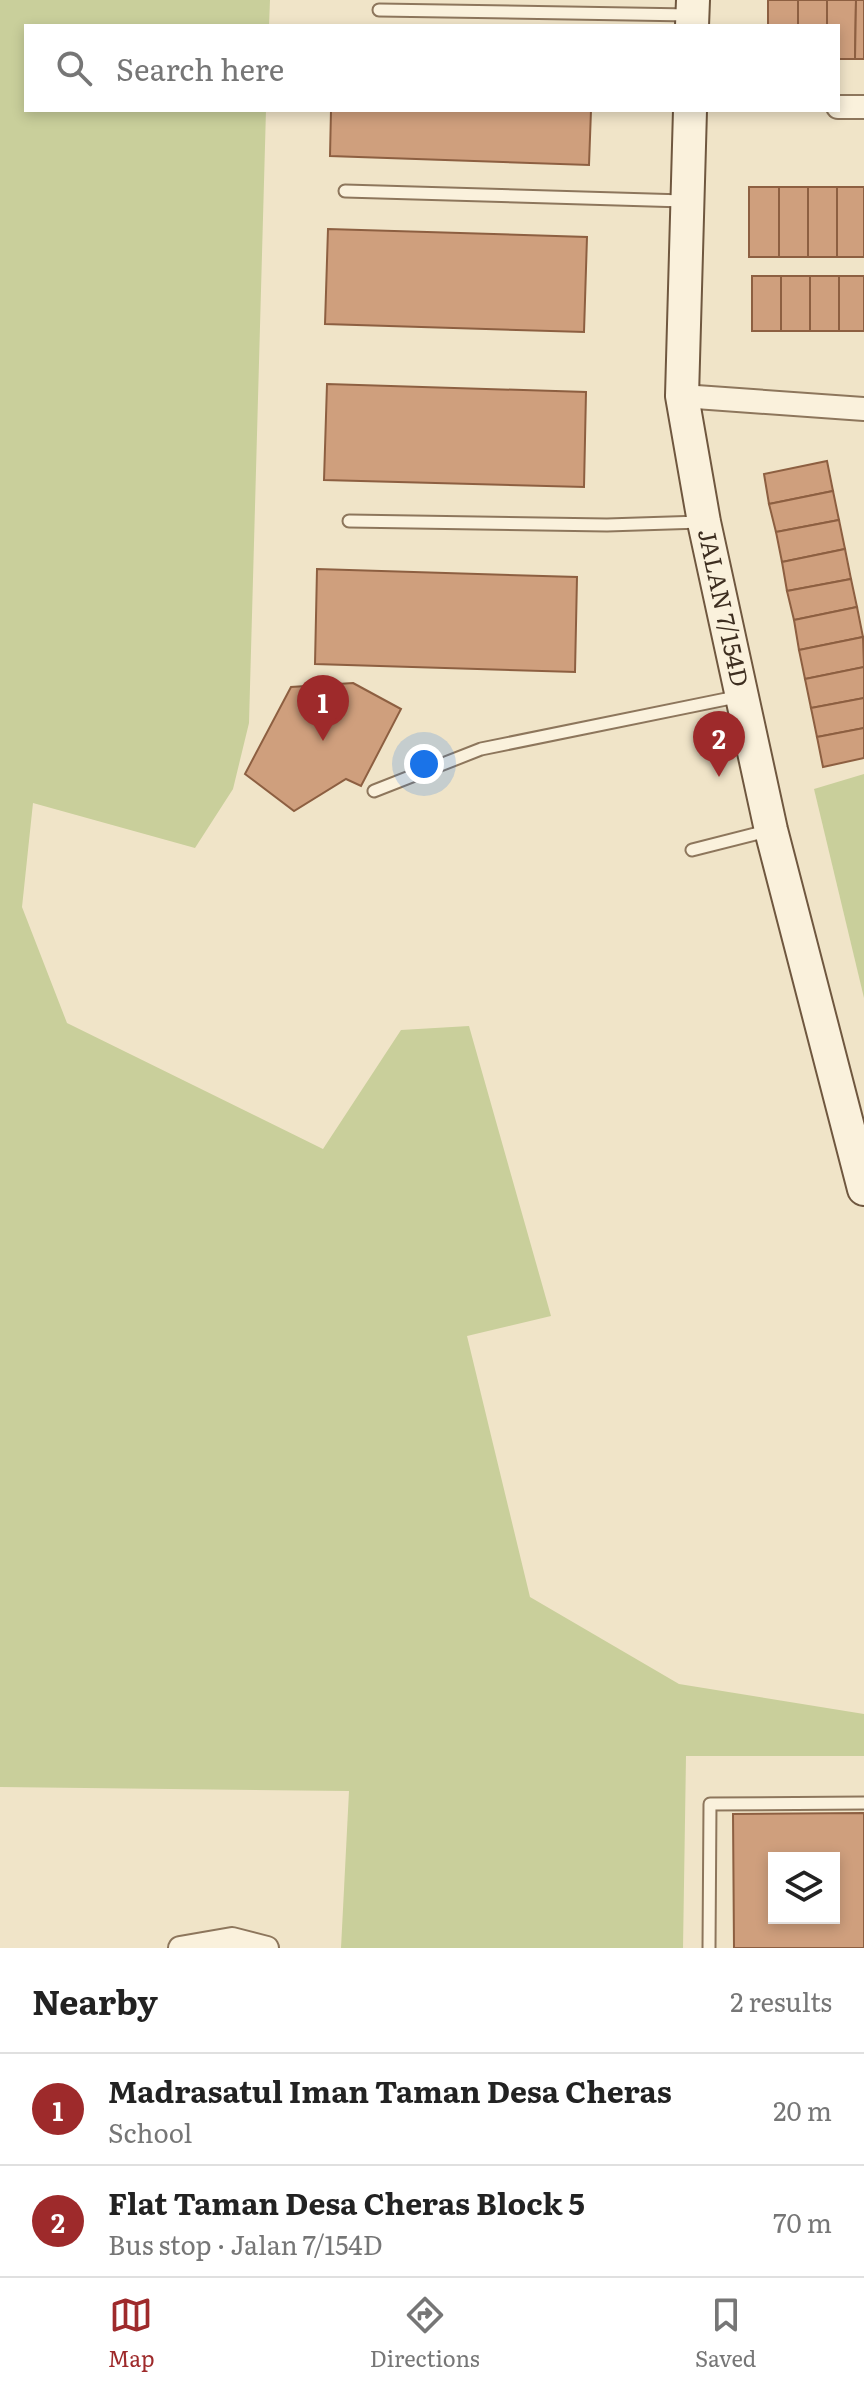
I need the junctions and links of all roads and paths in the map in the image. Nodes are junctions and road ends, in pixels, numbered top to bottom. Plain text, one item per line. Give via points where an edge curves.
1 (379, 10) dead end
2 (693, 14) edge
3 (840, 107) edge
4 (864, 107) edge
5 (690, 112) edge
6 (345, 191) dead end
7 (686, 202) junction
8 (682, 396) junction
9 (864, 409) edge
10 (349, 521) dead end
11 (704, 522) junction
12 (741, 696) junction
13 (374, 791) dead end
14 (771, 830) junction
15 (692, 850) dead end
16 (864, 1189) edge
17 (864, 1803) edge
18 (180, 1948) edge
19 (267, 1948) edge
20 (709, 1948) edge

1 - 2 lane
3 - 4 street
5 - 7 street, JALAN 7/154D
6 - 7 lane
7 - 8 street, JALAN 7/154D
8 - 9 street
8 - 11 street, JALAN 7/154D
10 - 11 lane
11 - 12 street, JALAN 7/154D
12 - 13 lane via 481,749
12 - 14 street, JALAN 7/154D
14 - 15 lane
14 - 16 street, JALAN 7/154D
17 - 20 lane via 710,1804
18 - 19 street via 232,1939

